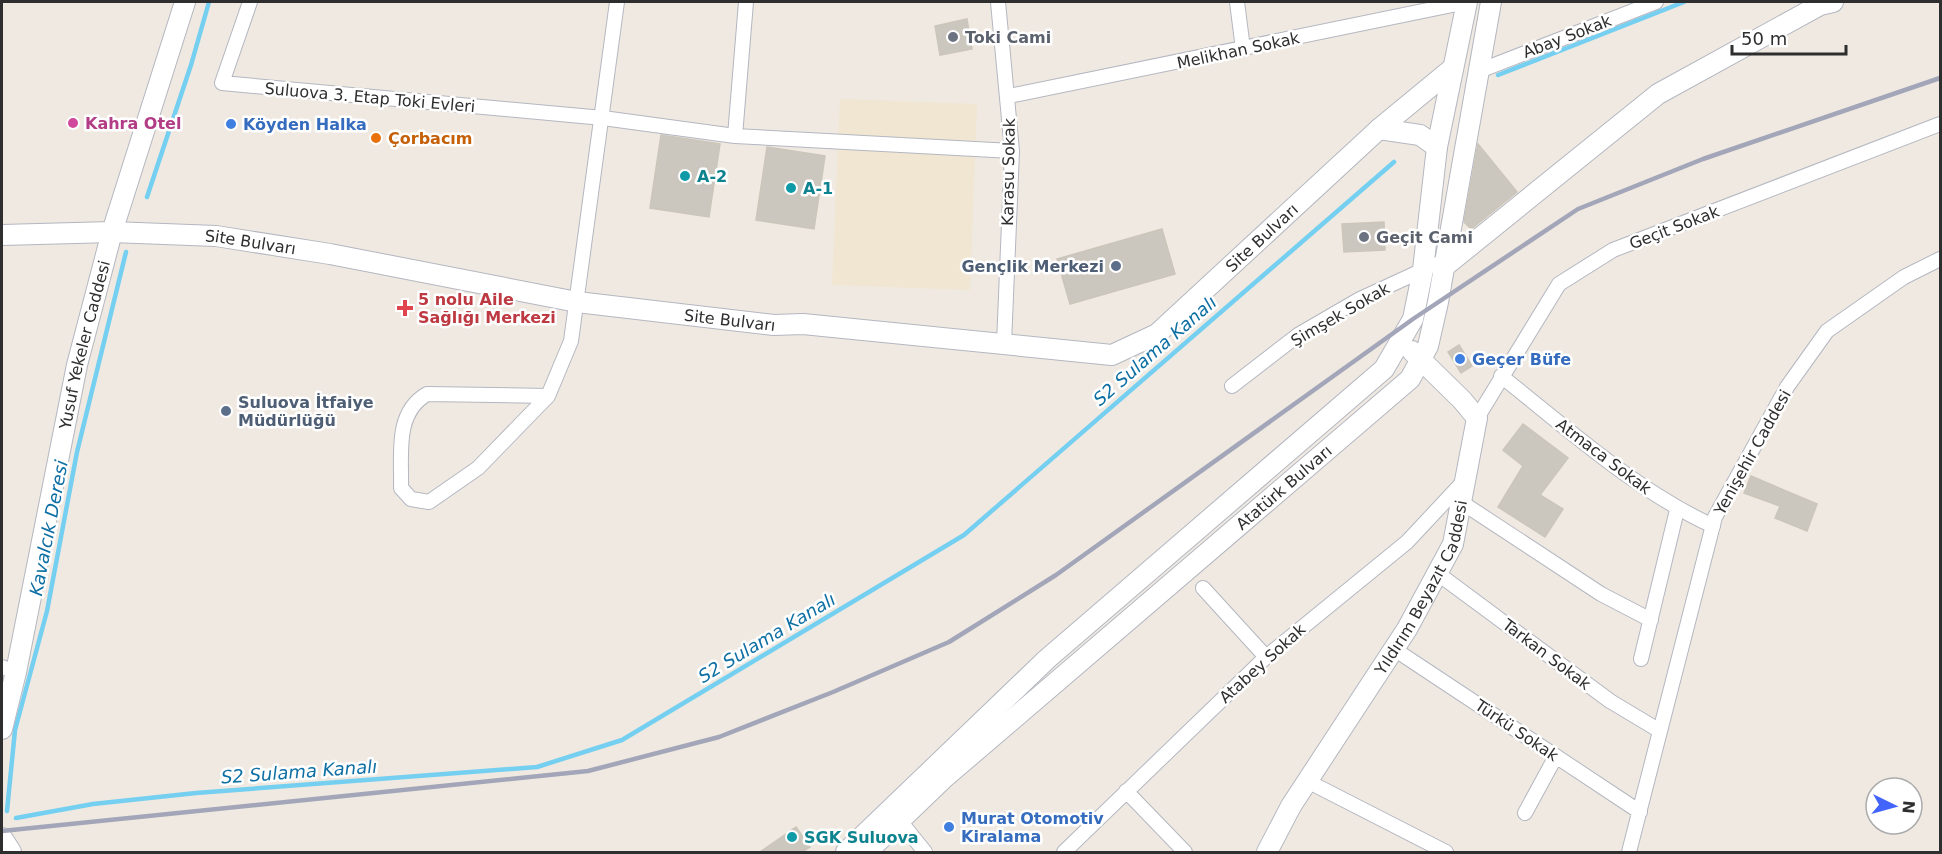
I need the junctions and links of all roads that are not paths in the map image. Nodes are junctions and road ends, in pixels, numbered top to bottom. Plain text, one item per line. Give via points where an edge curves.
1 (185, 2) edge
2 (250, 2) edge
3 (617, 2) edge
4 (746, 2) edge
5 (998, 2) edge
6 (1237, 2) edge
7 (1467, 2) edge
8 (1491, 2) edge
9 (1656, 2) edge
10 (1833, 2) edge
11 (1243, 49) junction
12 (1453, 68) junction
13 (1479, 71) junction
14 (1009, 96) junction
15 (603, 118) junction
16 (1941, 124) edge
17 (1379, 129) junction
18 (735, 136) junction
19 (1437, 147) junction
20 (1012, 151) junction
21 (112, 232) junction
22 (2, 235) edge
23 (1941, 259) edge
24 (1445, 266) junction
25 (1423, 270) junction
26 (577, 302) junction
27 (1413, 319) junction
28 (1004, 344) junction
29 (1420, 360) junction
30 (1501, 376) junction
31 (1232, 386) dead end
32 (548, 396) junction
33 (1477, 418) junction
34 (1466, 479) junction
35 (1461, 502) junction
36 (1677, 510) junction
37 (1713, 526) junction
38 (1437, 573) junction
39 (1203, 588) dead end
40 (1651, 620) junction
41 (1394, 649) junction
42 (1266, 657) junction
43 (1641, 659) dead end
44 (9, 669) edge
45 (2, 729) edge
46 (1660, 731) junction
47 (1556, 756) junction
48 (1307, 781) junction
49 (1126, 790) junction
50 (1640, 812) junction
51 (1525, 813) dead end
52 (900, 821) junction
53 (2, 838) edge
54 (11, 852) edge
55 (846, 852) edge
56 (867, 852) edge
57 (925, 852) edge
58 (1064, 852) edge
59 (1185, 852) edge
60 (1267, 852) edge
61 (1446, 852) edge
62 (1629, 852) edge

1 - 21 street, Yusuf Yekeler Caddesi
2 - 15 street, Suluova 3. Etap Toki Evleri via 222,83
3 - 15 street
4 - 18 street
5 - 14 street, Karasu Sokak
6 - 11 street
7 - 11 street, Melikhan Sokak
7 - 12 street, Atatürk Bulvarı
8 - 13 street, Atatürk Bulvarı
9 - 13 street, Abay Sokak
10 - 24 street via 1820,5 1658,94
11 - 14 street, Melikhan Sokak
12 - 17 street, Site Bulvarı
12 - 19 street, Atatürk Bulvarı
13 - 24 street, Atatürk Bulvarı
14 - 20 street, Karasu Sokak
15 - 18 street, Suluova 3. Etap Toki Evleri
15 - 26 street
16 - 30 street, Geçit Sokak via 1613,250 1559,284
17 - 19 street via 1420,135
17 - 28 street, Site Bulvarı via 1157,334 1112,355
18 - 20 street, Suluova 3. Etap Toki Evleri
19 - 25 street, Atatürk Bulvarı
20 - 28 street, Karasu Sokak
21 - 22 street, Site Bulvarı
21 - 26 street, Site Bulvarı via 228,238
21 - 44 street, Yusuf Yekeler Caddesi via 72,387
23 - 37 street, Yenişehir Caddesi via 1904,278 1827,331 1787,387
24 - 25 street
24 - 29 street, Atatürk Bulvarı via 1428,346
25 - 27 street, Atatürk Bulvarı
25 - 31 street, Şimşek Sokak via 1360,299 1298,335
26 - 28 street, Site Bulvarı via 774,325 803,324
26 - 32 street via 571,341
27 - 29 street via 1411,350
27 - 55 street, Atatürk Bulvarı via 1384,369 1047,659
29 - 33 street
29 - 52 street, Atatürk Bulvarı via 1410,380 1374,412 943,779
30 - 33 street, Geçit Sokak
30 - 36 street, Atmaca Sokak
32 - 32 street via 478,468 429,502 416,501 404,493 404,425 410,409 421,398 427,394
33 - 34 street, Yıldırım Beyazıt Caddesi
34 - 35 street, Yıldırım Beyazıt Caddesi
34 - 42 street, Atabey Sokak via 1407,542
35 - 38 street, Yıldırım Beyazıt Caddesi via 1453,544
35 - 40 street via 1592,588
36 - 37 street, Atmaca Sokak
36 - 40 street
37 - 46 street, Yenişehir Caddesi
38 - 41 street, Yıldırım Beyazıt Caddesi
38 - 46 street, Tarkan Sokak via 1610,701
39 - 42 street
40 - 43 street
41 - 47 street, Türkü Sokak
41 - 48 street, Yıldırım Beyazıt Caddesi
42 - 49 street, Atabey Sokak
44 - 45 street, Yusuf Yekeler Caddesi
46 - 50 street, Yenişehir Caddesi
47 - 50 street, Türkü Sokak
47 - 51 street
48 - 60 street, Yıldırım Beyazıt Caddesi
48 - 61 street
49 - 58 street, Atabey Sokak
49 - 59 street
50 - 62 street, Yenişehir Caddesi
52 - 56 street, Atatürk Bulvarı
52 - 57 street
53 - 54 street

